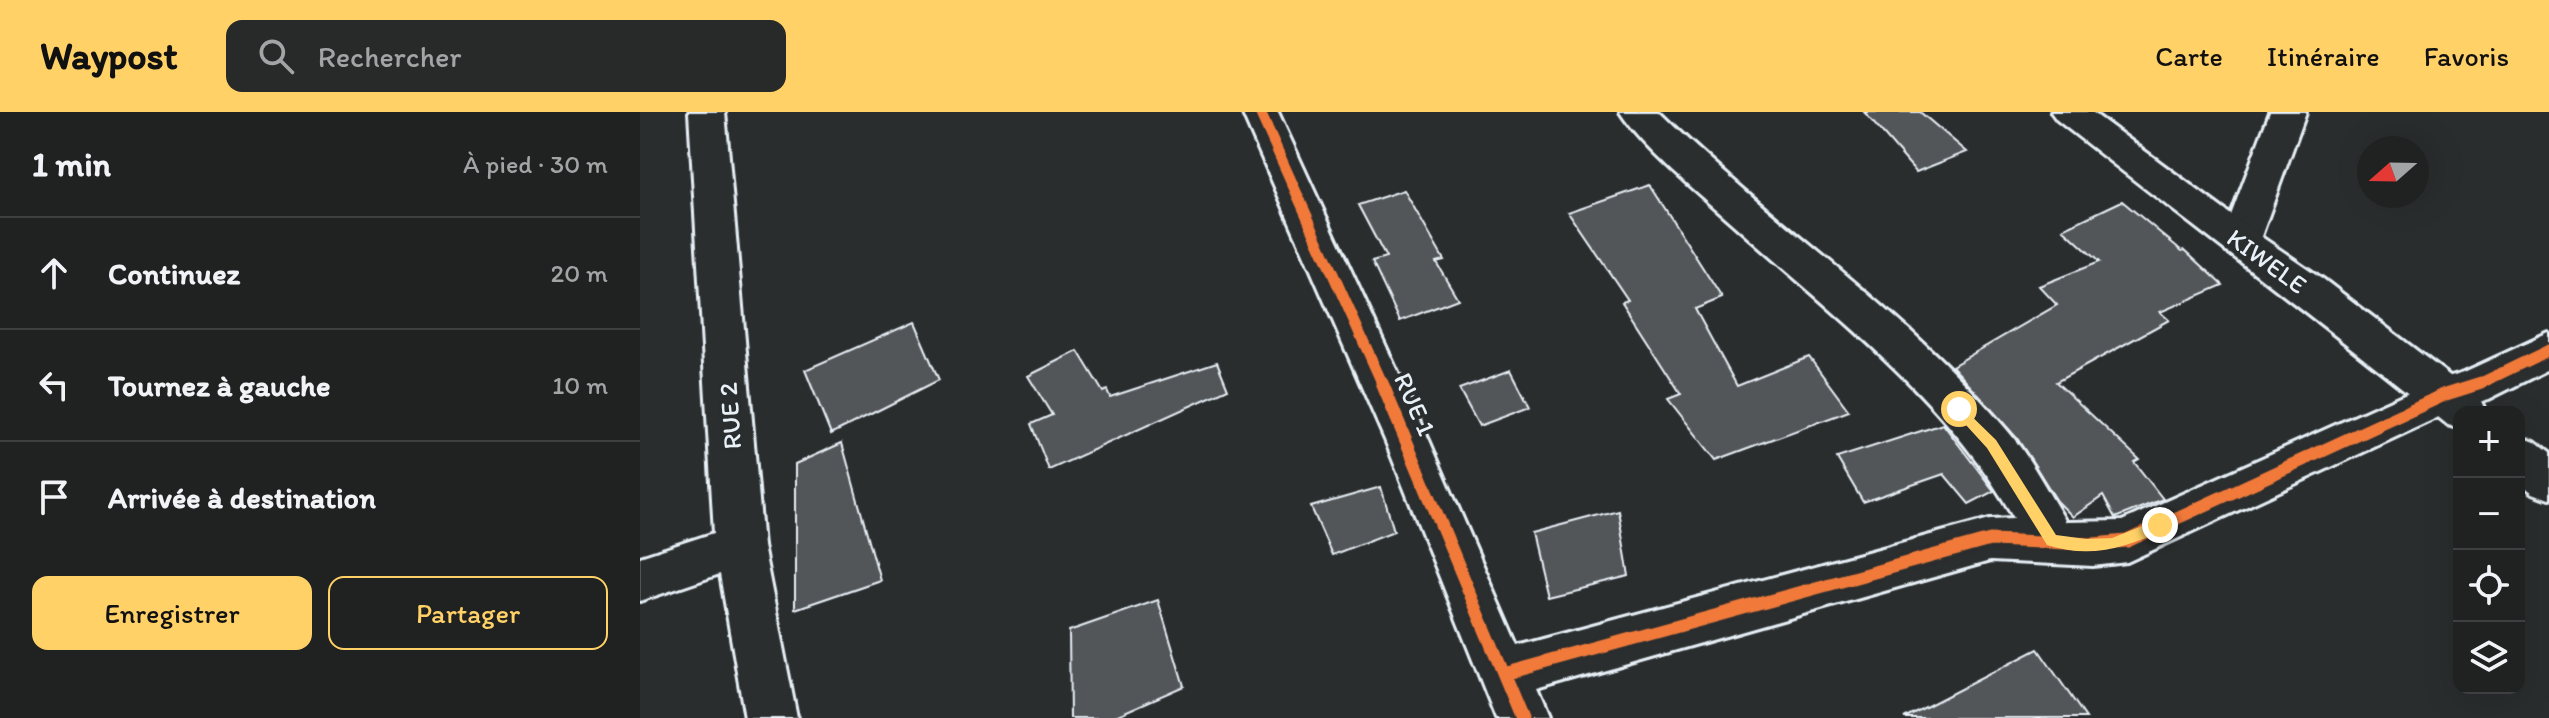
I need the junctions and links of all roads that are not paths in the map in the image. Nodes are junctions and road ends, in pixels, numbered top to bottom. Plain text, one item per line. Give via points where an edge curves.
1 (707, 112) edge
2 (1260, 112) edge
3 (1638, 112) edge
4 (2069, 112) edge
5 (2288, 112) edge
6 (2240, 242) junction
7 (2549, 350) edge
8 (2454, 404) edge
9 (2525, 460) edge
10 (2549, 479) edge
11 (2052, 541) junction
12 (739, 546) junction
13 (640, 579) edge
14 (1504, 674) junction
15 (771, 718) edge
16 (1522, 718) edge

1 - 12 street, RUE 2
2 - 14 street, RUE 1 via 1407,440
3 - 11 street via 1675,152 1901,348 1992,444
4 - 6 street, KIWELE
5 - 6 street
6 - 8 street, KIWELE
7 - 8 street via 2474,387
8 - 11 street via 2127,541
9 - 10 street
11 - 14 street via 1990,540
12 - 13 street
12 - 15 street, RUE 2
14 - 16 street, RUE 1

